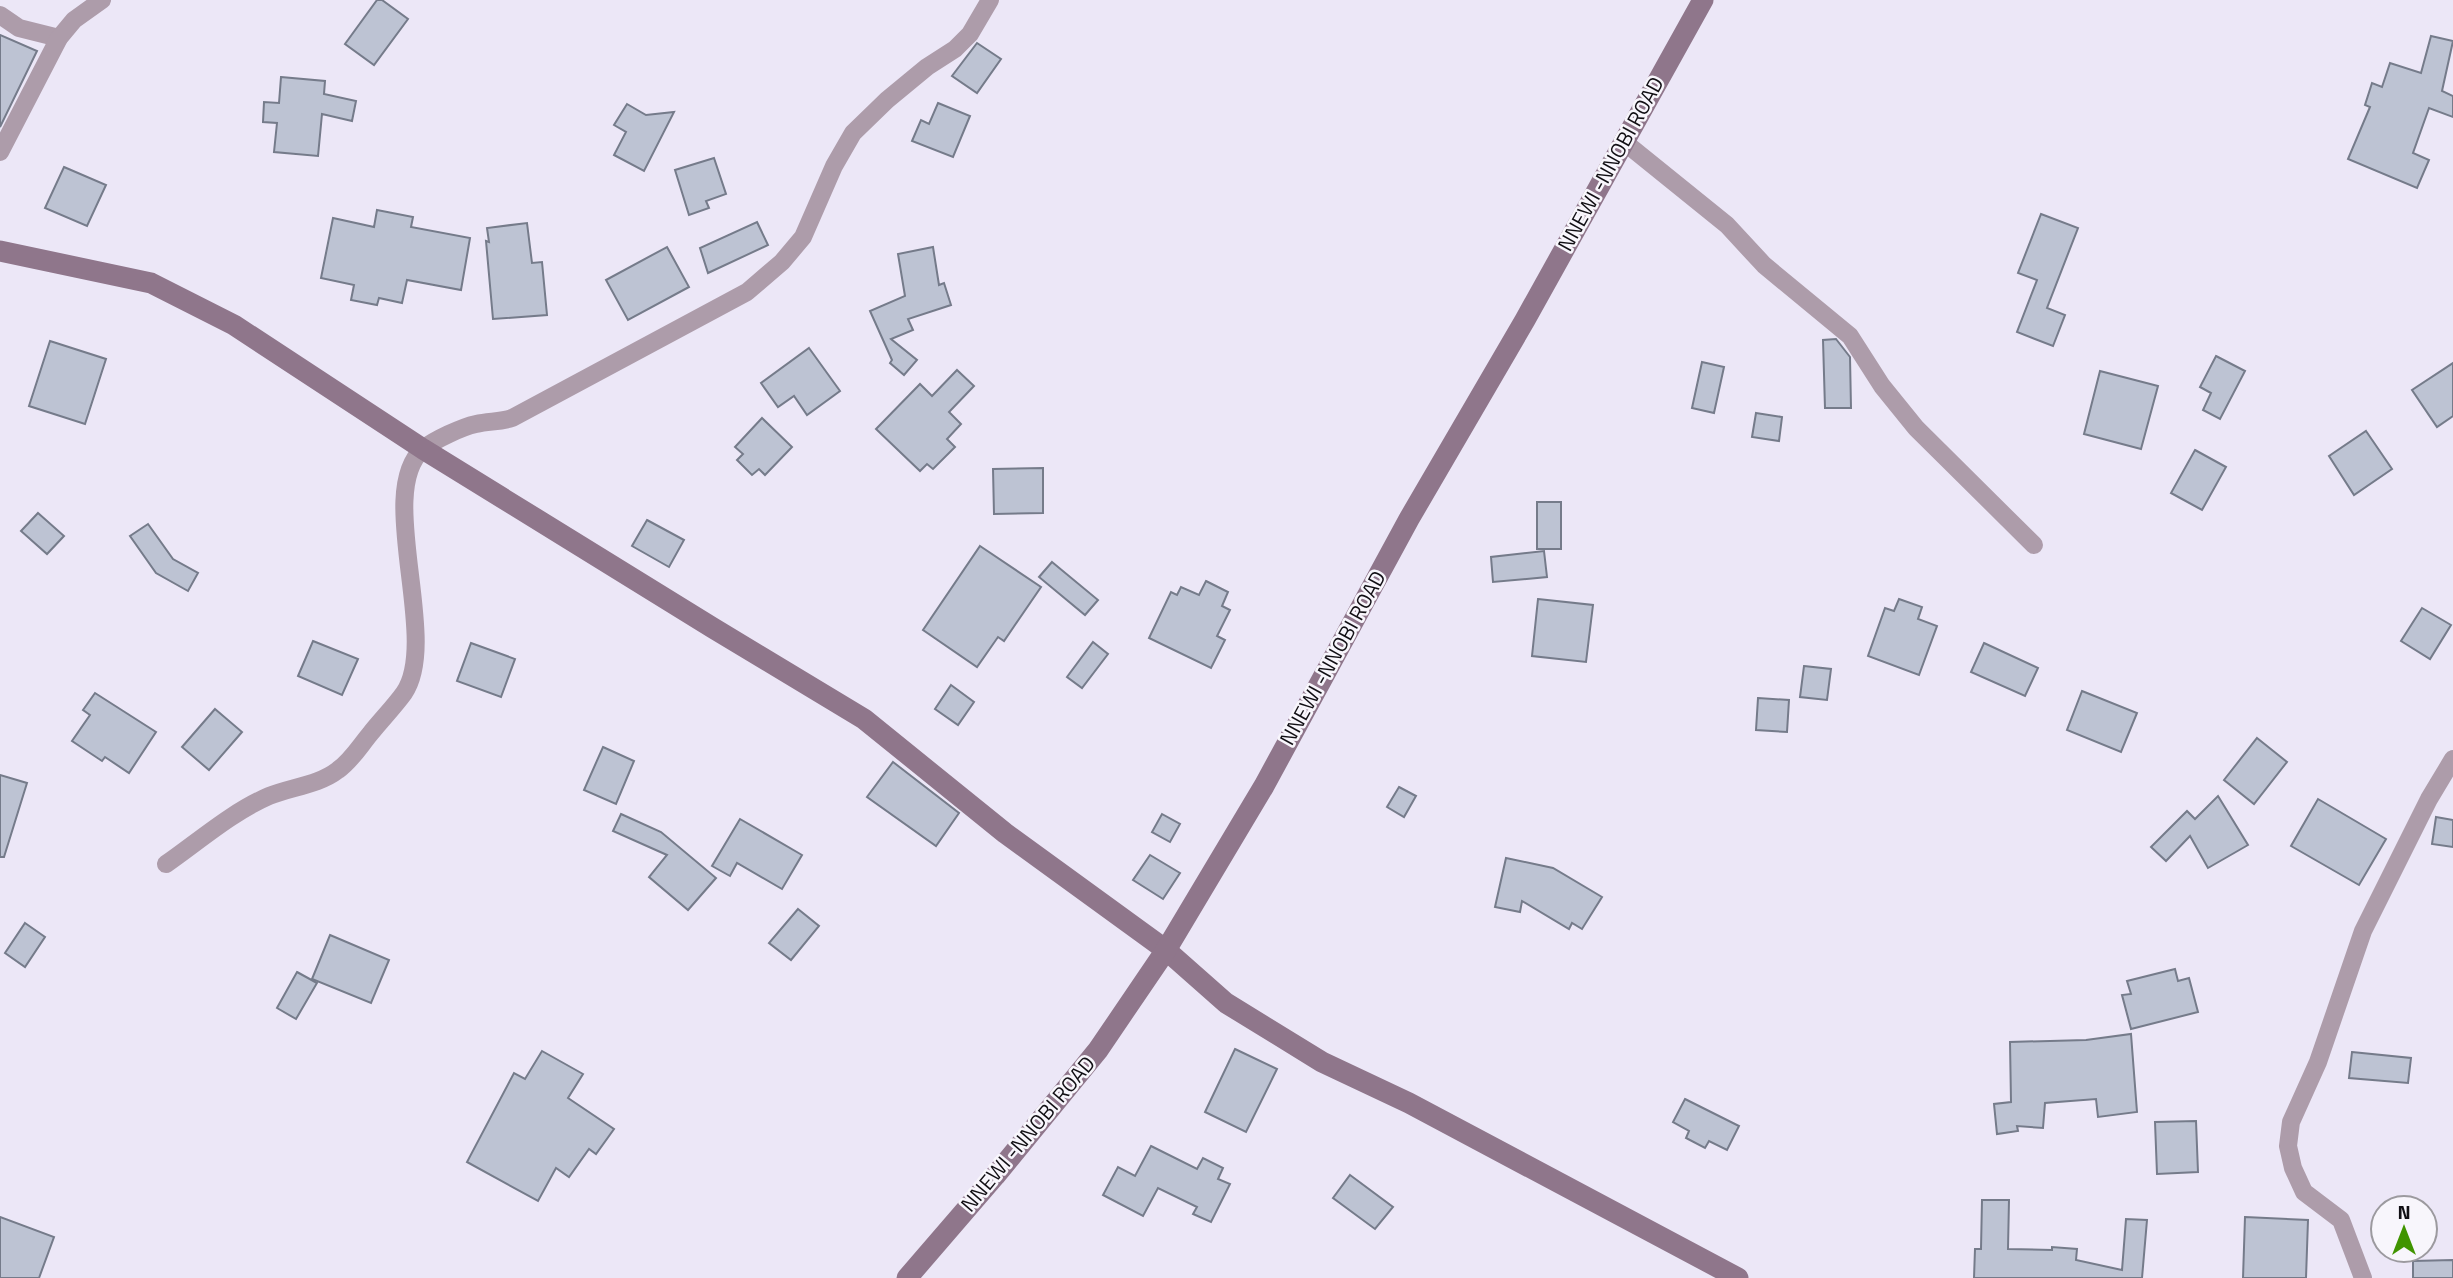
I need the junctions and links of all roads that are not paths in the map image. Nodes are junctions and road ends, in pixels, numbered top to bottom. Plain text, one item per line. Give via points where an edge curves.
1 (102, 0) edge
2 (990, 0) edge
3 (1703, 0) edge
4 (0, 15) edge
5 (59, 38) junction
6 (1623, 141) junction
7 (0, 152) edge
8 (0, 251) edge
9 (423, 449) junction
10 (2034, 545) dead end
11 (2453, 759) edge
12 (166, 863) dead end
13 (1166, 950) junction
14 (907, 1278) edge
15 (1738, 1278) edge
16 (2363, 1278) edge

1 - 5 street via 74,20
2 - 9 street via 955,49 917,75 853,133 803,237 747,292 512,418 462,428
3 - 6 street, NNEWI -NNOBI ROAD
4 - 5 street via 19,27
5 - 7 street
6 - 10 street via 1727,225 1764,265 1850,336 1916,428
6 - 13 street, NNEWI -NNOBI ROAD via 1264,786
8 - 9 street via 151,283 234,325
9 - 12 street via 412,464 405,489 415,666 405,691 338,770 247,807
9 - 13 street via 864,719 1005,833
11 - 16 street via 2363,931 2318,1062 2291,1122 2288,1146 2304,1192 2341,1220
13 - 14 street, NNEWI -NNOBI ROAD via 1098,1050
13 - 15 street via 1226,1003 1322,1062 1409,1103

